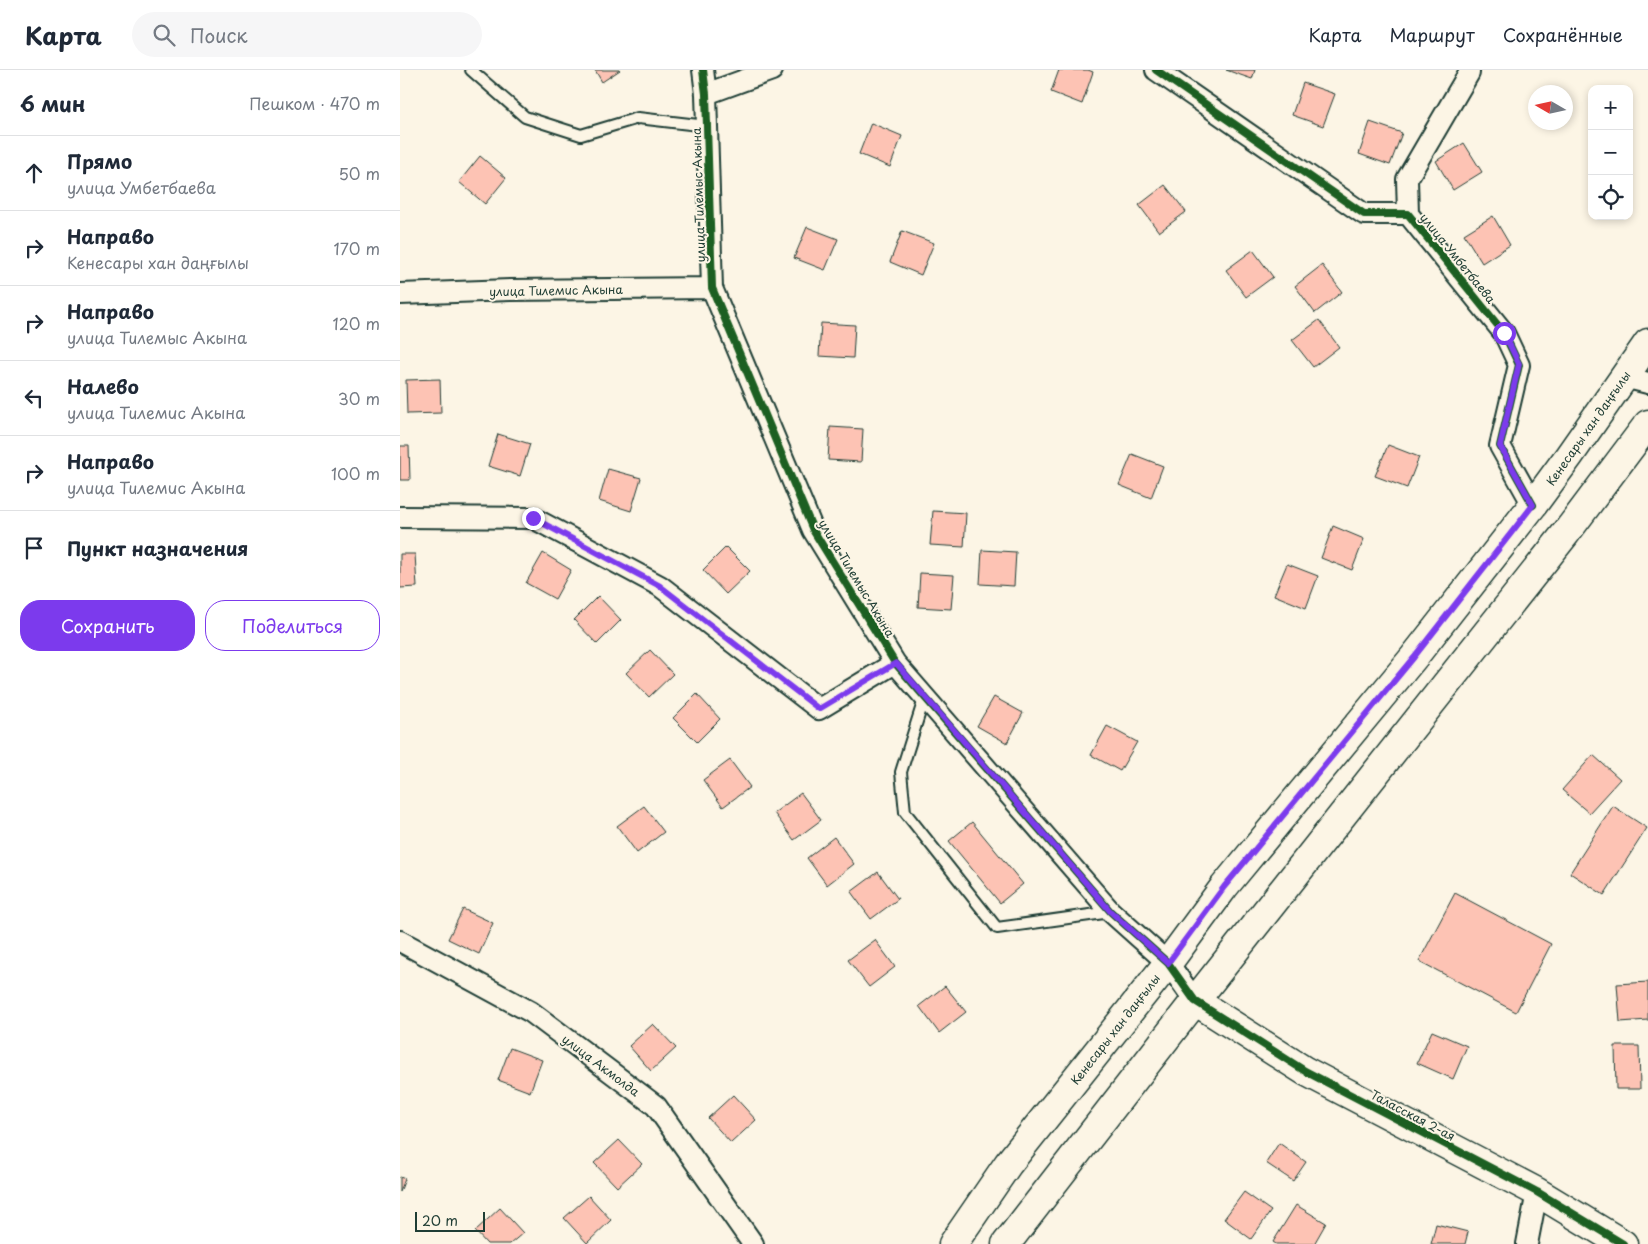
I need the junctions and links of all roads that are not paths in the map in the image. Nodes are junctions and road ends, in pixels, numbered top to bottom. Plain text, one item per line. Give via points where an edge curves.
1 (471, 70) edge
2 (703, 70) edge
3 (772, 70) edge
4 (1156, 70) edge
5 (1469, 70) edge
6 (706, 94) junction
7 (707, 126) junction
8 (1408, 214) junction
9 (712, 288) junction
10 (400, 294) edge
11 (1648, 343) edge
12 (1636, 380) edge
13 (1648, 424) edge
14 (1533, 505) junction
15 (400, 517) edge
16 (896, 663) junction
17 (924, 696) junction
18 (1111, 912) junction
19 (400, 941) edge
20 (1168, 963) junction
21 (1195, 1001) junction
22 (1537, 1192) junction
23 (753, 1244) edge
24 (953, 1244) edge
25 (1006, 1244) edge
26 (1527, 1244) edge
27 (1624, 1244) edge

1 - 7 lane via 525,117 581,135 638,118
2 - 6 street, улица Тилемыс Акына
3 - 6 street
4 - 8 street, улица Умбетбаева via 1364,214
5 - 8 street, улица Умбетбаева via 1407,179
6 - 7 street, улица Тилемыс Акына
7 - 9 street, улица Тилемыс Акына
8 - 14 street, улица Умбетбаева via 1504,333 1519,364 1500,446
9 - 10 street, улица Тилемис Акына
9 - 16 street, улица Тилемыс Акына via 813,530
11 - 12 main road, Кенесары хан даңғылы
12 - 14 main road, Кенесары хан даңғылы via 1569,456
13 - 21 main road via 1566,533
14 - 20 main road, Кенесары хан даңғылы via 1414,657 1224,887
15 - 16 street via 533,518 660,586 819,709
16 - 17 street, улица Тилемыс Акына
17 - 18 street, улица Тилемыс Акына
17 - 18 lane via 901,772 905,812 997,928
18 - 20 street, улица Тилемыс Акына
19 - 23 street, улица Акмолда via 531,1012 656,1106
20 - 21 street, улица Тилемыс Акына
20 - 24 main road, Кенесары хан даңғылы via 1008,1164
21 - 22 main road, Таласская 2-ая via 1305,1071
21 - 25 main road
22 - 26 street
22 - 27 main road, Таласская 2-ая

